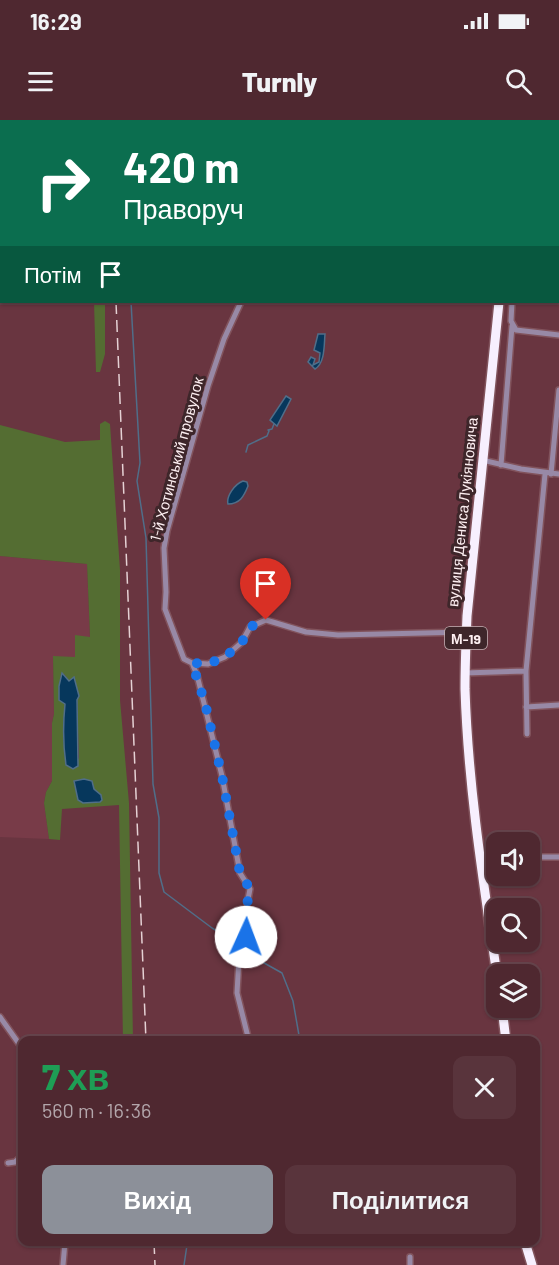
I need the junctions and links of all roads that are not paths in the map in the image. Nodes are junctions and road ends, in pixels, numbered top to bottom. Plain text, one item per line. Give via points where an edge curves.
1 (241, 303) edge
2 (499, 303) edge
3 (512, 303) edge
4 (512, 326) junction
5 (559, 335) edge
6 (559, 390) edge
7 (482, 460) junction
8 (501, 465) junction
9 (548, 474) junction
10 (559, 474) edge
11 (467, 632) junction
12 (192, 663) junction
13 (526, 671) junction
14 (465, 673) junction
15 (559, 705) edge
16 (526, 707) junction
17 (527, 734) dead end
18 (540, 857) edge
19 (559, 857) edge
20 (480, 859) junction
21 (486, 859) edge
22 (495, 964) edge
23 (0, 1017) edge
24 (503, 1018) edge
25 (248, 1036) edge
26 (505, 1036) edge
27 (18, 1042) edge
28 (18, 1159) edge
29 (8, 1163) dead end
30 (65, 1246) edge
31 (526, 1246) edge
32 (410, 1257) dead end
33 (63, 1265) edge
34 (410, 1265) edge
35 (532, 1265) edge

1 - 12 street, 1-й Хотинський провулок via 208,386 164,548 165,609 184,659
2 - 7 highway, вулиця Дениса Лукіяновича / М-19
3 - 4 street
4 - 5 street via 520,332
4 - 8 street
6 - 9 street
7 - 8 street
7 - 11 highway, вулиця Дениса Лукіяновича / М-19
8 - 9 street
9 - 10 street
9 - 13 street
11 - 12 street via 338,635 306,632 266,620 250,627 242,642 225,657 208,664
11 - 14 highway, вулиця Дениса Лукіяновича / М-19
12 - 25 street, 1-й Хотинський провулок via 222,776 240,873 250,889 237,993
13 - 14 street
13 - 16 street
14 - 20 highway, вулиця Дениса Лукіяновича / М-19
15 - 16 street
16 - 17 street
18 - 19 street
20 - 21 street
20 - 22 highway, вулиця Дениса Лукіяновича / М-19
23 - 27 street
24 - 26 highway
28 - 29 street
30 - 33 street
31 - 35 highway
32 - 34 street

